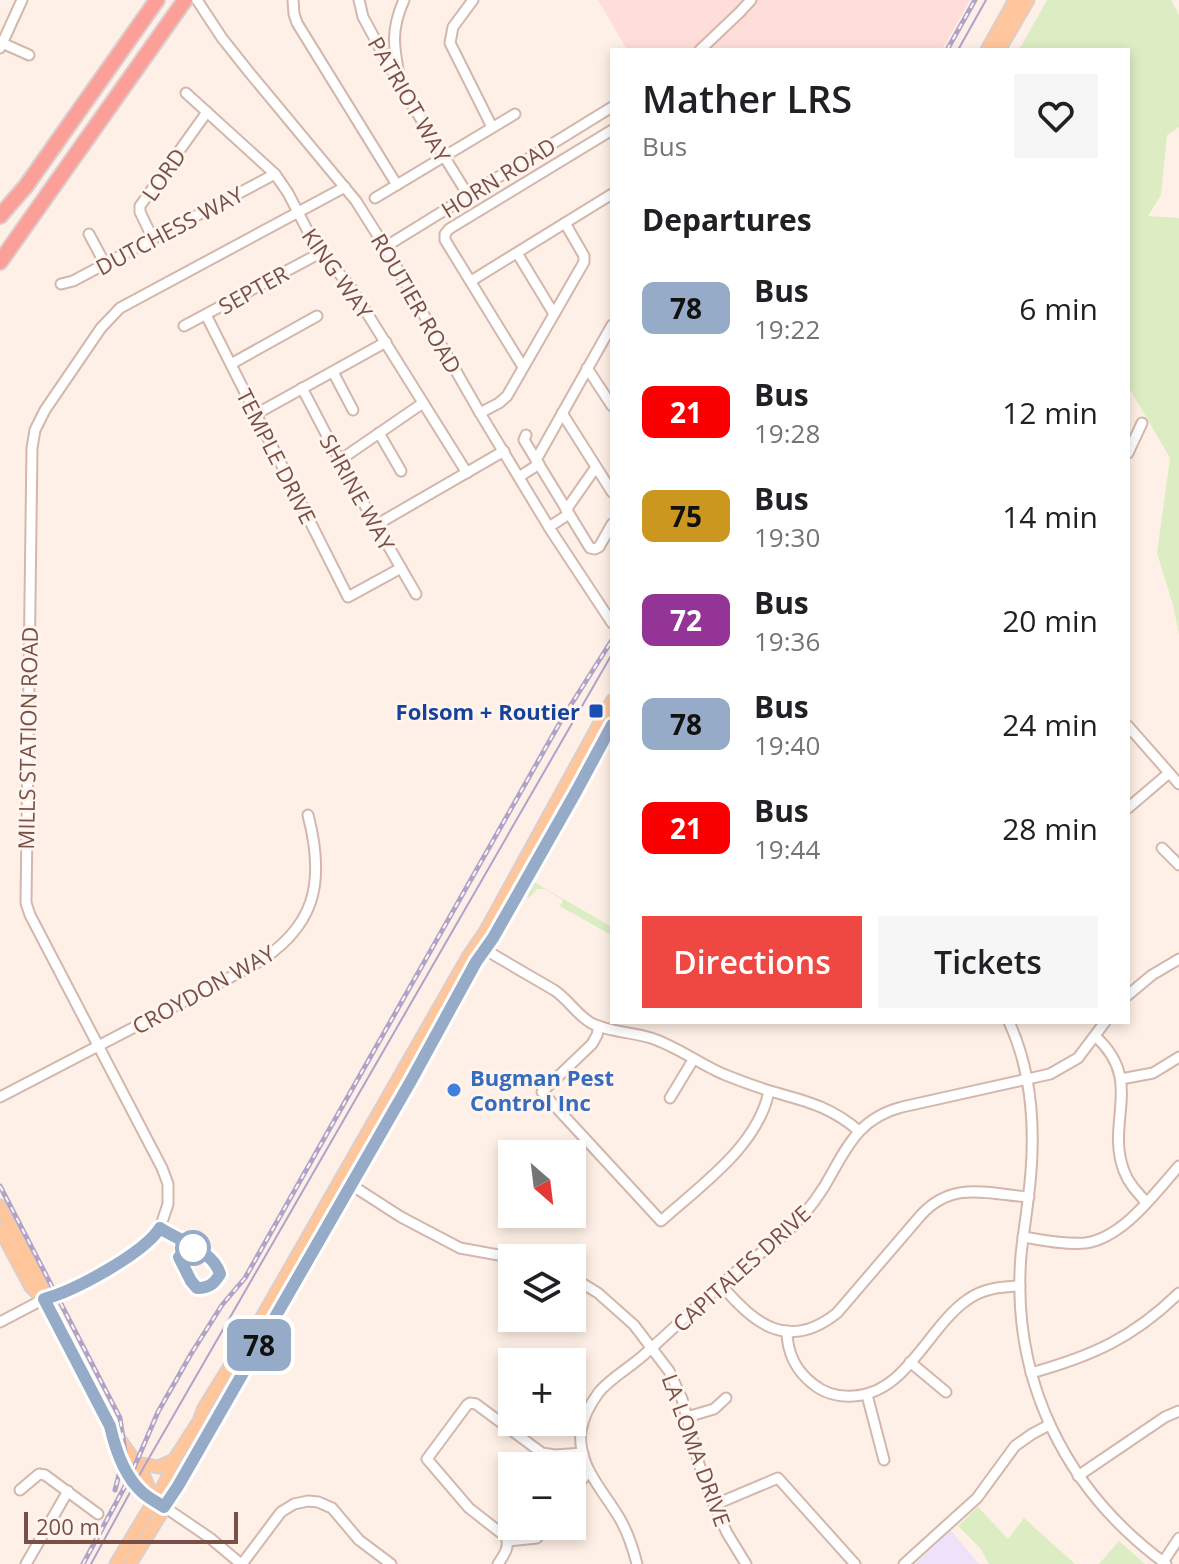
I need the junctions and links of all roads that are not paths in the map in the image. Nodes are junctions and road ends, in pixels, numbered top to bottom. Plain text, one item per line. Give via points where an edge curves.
1 (22, 0) edge
2 (157, 0) edge
3 (185, 0) edge
4 (197, 0) edge
5 (293, 0) edge
6 (359, 0) edge
7 (404, 0) edge
8 (473, 0) edge
9 (751, 0) edge
10 (1015, 0) edge
11 (1028, 0) edge
12 (1, 45) edge
13 (702, 48) edge
14 (988, 48) edge
15 (1000, 48) edge
16 (29, 55) dead end
17 (401, 87) junction
18 (186, 93) dead end
19 (610, 108) edge
20 (207, 112) junction
21 (515, 114) dead end
22 (492, 127) junction
23 (610, 131) edge
24 (443, 157) junction
25 (275, 174) junction
26 (397, 185) junction
27 (345, 187) junction
28 (468, 195) junction
29 (610, 195) edge
30 (375, 198) dead end
31 (298, 213) junction
32 (0, 216) edge
33 (565, 223) junction
34 (89, 234) dead end
35 (153, 239) junction
36 (385, 247) junction
37 (322, 252) junction
38 (517, 253) junction
39 (0, 262) edge
40 (105, 264) junction
41 (471, 281) junction
42 (61, 284) dead end
43 (554, 314) junction
44 (206, 315) junction
45 (317, 316) dead end
46 (184, 326) dead end
47 (610, 328) edge
48 (386, 342) junction
49 (231, 364) junction
50 (523, 367) junction
51 (587, 368) junction
52 (333, 372) junction
53 (302, 388) junction
54 (423, 403) junction
55 (610, 403) edge
56 (353, 410) dead end
57 (480, 413) junction
58 (562, 413) junction
59 (256, 414) junction
60 (1142, 423) dead end
61 (379, 433) junction
62 (526, 435) dead end
63 (1130, 449) edge
64 (504, 451) junction
65 (340, 460) junction
66 (538, 462) junction
67 (596, 467) junction
68 (401, 471) dead end
69 (467, 473) junction
70 (519, 477) junction
71 (610, 489) edge
72 (568, 512) junction
73 (376, 525) junction
74 (549, 527) junction
75 (610, 528) edge
76 (401, 568) junction
77 (416, 594) dead end
78 (610, 620) edge
79 (610, 704) edge
80 (1130, 728) edge
81 (610, 729) edge
82 (587, 744) junction
83 (1169, 773) junction
84 (1179, 784) edge
85 (577, 790) junction
86 (1130, 806) edge
87 (308, 815) dead end
88 (1162, 848) dead end
89 (1179, 865) edge
90 (481, 947) junction
91 (1179, 959) edge
92 (1130, 993) edge
93 (1010, 1024) edge
94 (1104, 1024) edge
95 (599, 1026) junction
96 (1095, 1036) junction
97 (99, 1046) junction
98 (1179, 1057) edge
99 (693, 1060) junction
100 (1121, 1079) junction
101 (1027, 1080) junction
102 (769, 1091) junction
103 (0, 1097) edge
104 (670, 1098) dead end
105 (859, 1131) junction
106 (1179, 1166) edge
107 (347, 1182) junction
108 (1029, 1197) junction
109 (1146, 1202) junction
110 (0, 1206) edge
111 (0, 1229) edge
112 (1023, 1237) junction
113 (498, 1255) edge
114 (721, 1285) junction
115 (586, 1286) edge
116 (1020, 1286) junction
117 (1179, 1293) edge
118 (44, 1299) junction
119 (0, 1322) edge
120 (787, 1331) junction
121 (652, 1348) junction
122 (910, 1362) junction
123 (1031, 1373) junction
124 (946, 1392) dead end
125 (867, 1395) junction
126 (726, 1398) dead end
127 (1179, 1411) edge
128 (687, 1417) junction
129 (1049, 1425) junction
130 (110, 1426) junction
131 (541, 1452) edge
132 (583, 1452) edge
133 (174, 1460) junction
134 (884, 1460) dead end
135 (586, 1462) edge
136 (137, 1463) junction
137 (589, 1471) junction
138 (586, 1475) edge
139 (1078, 1476) junction
140 (20, 1490) dead end
141 (68, 1491) junction
142 (159, 1504) junction
143 (714, 1505) junction
144 (98, 1514) dead end
145 (498, 1531) edge
146 (1179, 1538) edge
147 (518, 1540) edge
148 (508, 1541) joint
149 (1164, 1563) edge
150 (26, 1564) edge
151 (116, 1564) edge
152 (130, 1564) edge
153 (242, 1564) edge
154 (391, 1564) edge
155 (498, 1564) edge
156 (637, 1564) edge
157 (746, 1564) edge
158 (855, 1564) edge
159 (904, 1564) edge

1 - 12 street
2 - 32 highway
3 - 39 highway
4 - 27 street, ROUTIER ROAD
5 - 26 street via 297,23
6 - 17 street, PATRIOT WAY
7 - 17 street via 394,40
8 - 22 street via 453,27 450,43
9 - 13 street
10 - 14 main road
11 - 15 main road
12 - 16 street
17 - 24 street, PATRIOT WAY
18 - 20 street, KING WAY
19 - 28 street, HORN ROAD
20 - 25 street, KING WAY
20 - 35 street, LORD via 140,206
21 - 22 street
22 - 24 street
23 - 41 street via 447,231 445,240
24 - 26 street
24 - 28 street, PATRIOT WAY
25 - 31 street, KING WAY
25 - 35 street, DUTCHESS WAY
26 - 30 street
27 - 31 street, MILLS STATION ROAD
27 - 36 street, ROUTIER ROAD
28 - 36 street, HORN ROAD
29 - 33 street
31 - 37 street, KING WAY
31 - 97 street, MILLS STATION ROAD via 120,308 65,378 35,430 26,903
33 - 38 street
33 - 43 street via 585,259
34 - 40 street
35 - 40 street, DUTCHESS WAY
36 - 57 street, ROUTIER ROAD
37 - 44 street, SEPTER
37 - 48 street, KING WAY
38 - 41 street
38 - 43 street
40 - 42 street, DUTCHESS WAY
41 - 50 street
43 - 50 street
44 - 46 street, SEPTER
44 - 49 street, TEMPLE DRIVE
45 - 49 street
47 - 51 street
48 - 52 street
48 - 54 street, KING WAY
49 - 59 street, TEMPLE DRIVE
50 - 57 street via 507,396
51 - 55 street
51 - 58 street
52 - 53 street
52 - 56 street
53 - 59 street
53 - 65 street, SHRINE WAY
54 - 61 street
54 - 69 street, KING WAY
57 - 64 street, ROUTIER ROAD
58 - 66 street
58 - 67 street
59 - 76 street, TEMPLE DRIVE via 348,597
60 - 63 street
61 - 65 street
61 - 68 street
62 - 66 street
64 - 69 street
64 - 70 street, ROUTIER ROAD
65 - 73 street, SHRINE WAY
66 - 70 street
66 - 72 street
67 - 71 street
67 - 72 street
69 - 73 street
70 - 74 street, ROUTIER ROAD
72 - 74 street
72 - 75 street via 592,549 599,547
73 - 76 street, SHRINE WAY
74 - 78 street, ROUTIER ROAD
76 - 77 street, SHRINE WAY
79 - 82 main road
80 - 83 street
81 - 85 main road
82 - 85 main road via 574,782
82 - 90 main road
83 - 84 street
83 - 86 street
85 - 90 main road
87 - 97 street, CROYDON WAY via 315,847 314,888 307,911 290,936 266,958
88 - 89 street
90 - 95 street via 554,990
90 - 107 main road
91 - 92 street
93 - 101 street
94 - 96 street, CAPITALES DRIVE
95 - 99 street via 650,1038
95 - 102 street via 592,1044 542,1092 661,1221 744,1144
96 - 100 street via 1111,1053
96 - 101 street, CAPITALES DRIVE via 1068,1065
97 - 103 street, CROYDON WAY
97 - 118 street, MILLS STATION ROAD via 166,1175 168,1204 160,1228 141,1249
98 - 100 street via 1153,1073
99 - 102 street
99 - 104 street
100 - 109 street via 1120,1158 1128,1180
101 - 105 street, CAPITALES DRIVE via 893,1110
101 - 108 street via 1033,1124
102 - 105 street via 820,1105
105 - 114 street, CAPITALES DRIVE via 801,1218
106 - 109 street
107 - 113 street via 460,1248
107 - 133 main road
107 - 142 main road via 178,1486
108 - 112 street
108 - 120 street via 972,1191 942,1198 930,1205 837,1313 818,1326
109 - 112 street via 1114,1233 1095,1241
110 - 118 main road via 40,1281
111 - 118 main road via 31,1287
112 - 116 street
114 - 120 street via 756,1320
114 - 121 street, CAPITALES DRIVE
115 - 121 street, LA LOMA DRIVE via 634,1325
116 - 122 street via 989,1289 964,1302
116 - 123 street
117 - 123 street via 1115,1343
118 - 119 street, MILLS STATION ROAD
118 - 130 main road
120 - 125 street via 789,1353 815,1386 848,1397
121 - 128 street, LA LOMA DRIVE via 673,1378
121 - 132 street, CAPITALES DRIVE via 595,1399 582,1428
122 - 124 street
122 - 125 street via 891,1383
123 - 129 street
125 - 134 street
126 - 128 street via 714,1409
127 - 139 street
128 - 143 street, LA LOMA DRIVE
129 - 139 street
129 - 159 street via 1015,1446 977,1498
130 - 136 main road
130 - 142 main road via 130,1477
131 - 145 street via 470,1403 427,1459 469,1508
133 - 136 main road via 158,1467
133 - 142 main road
135 - 137 street
136 - 142 main road
137 - 138 street
137 - 156 street via 620,1519
139 - 149 street via 1118,1524
140 - 141 street via 39,1474
141 - 144 street
141 - 150 street
142 - 151 main road
142 - 152 main road
142 - 153 street
143 - 157 street, LA LOMA DRIVE
143 - 158 street via 778,1478
146 - 149 street
147 - 148 street
148 - 155 street
153 - 154 street via 281,1512 308,1501 332,1508 359,1540

